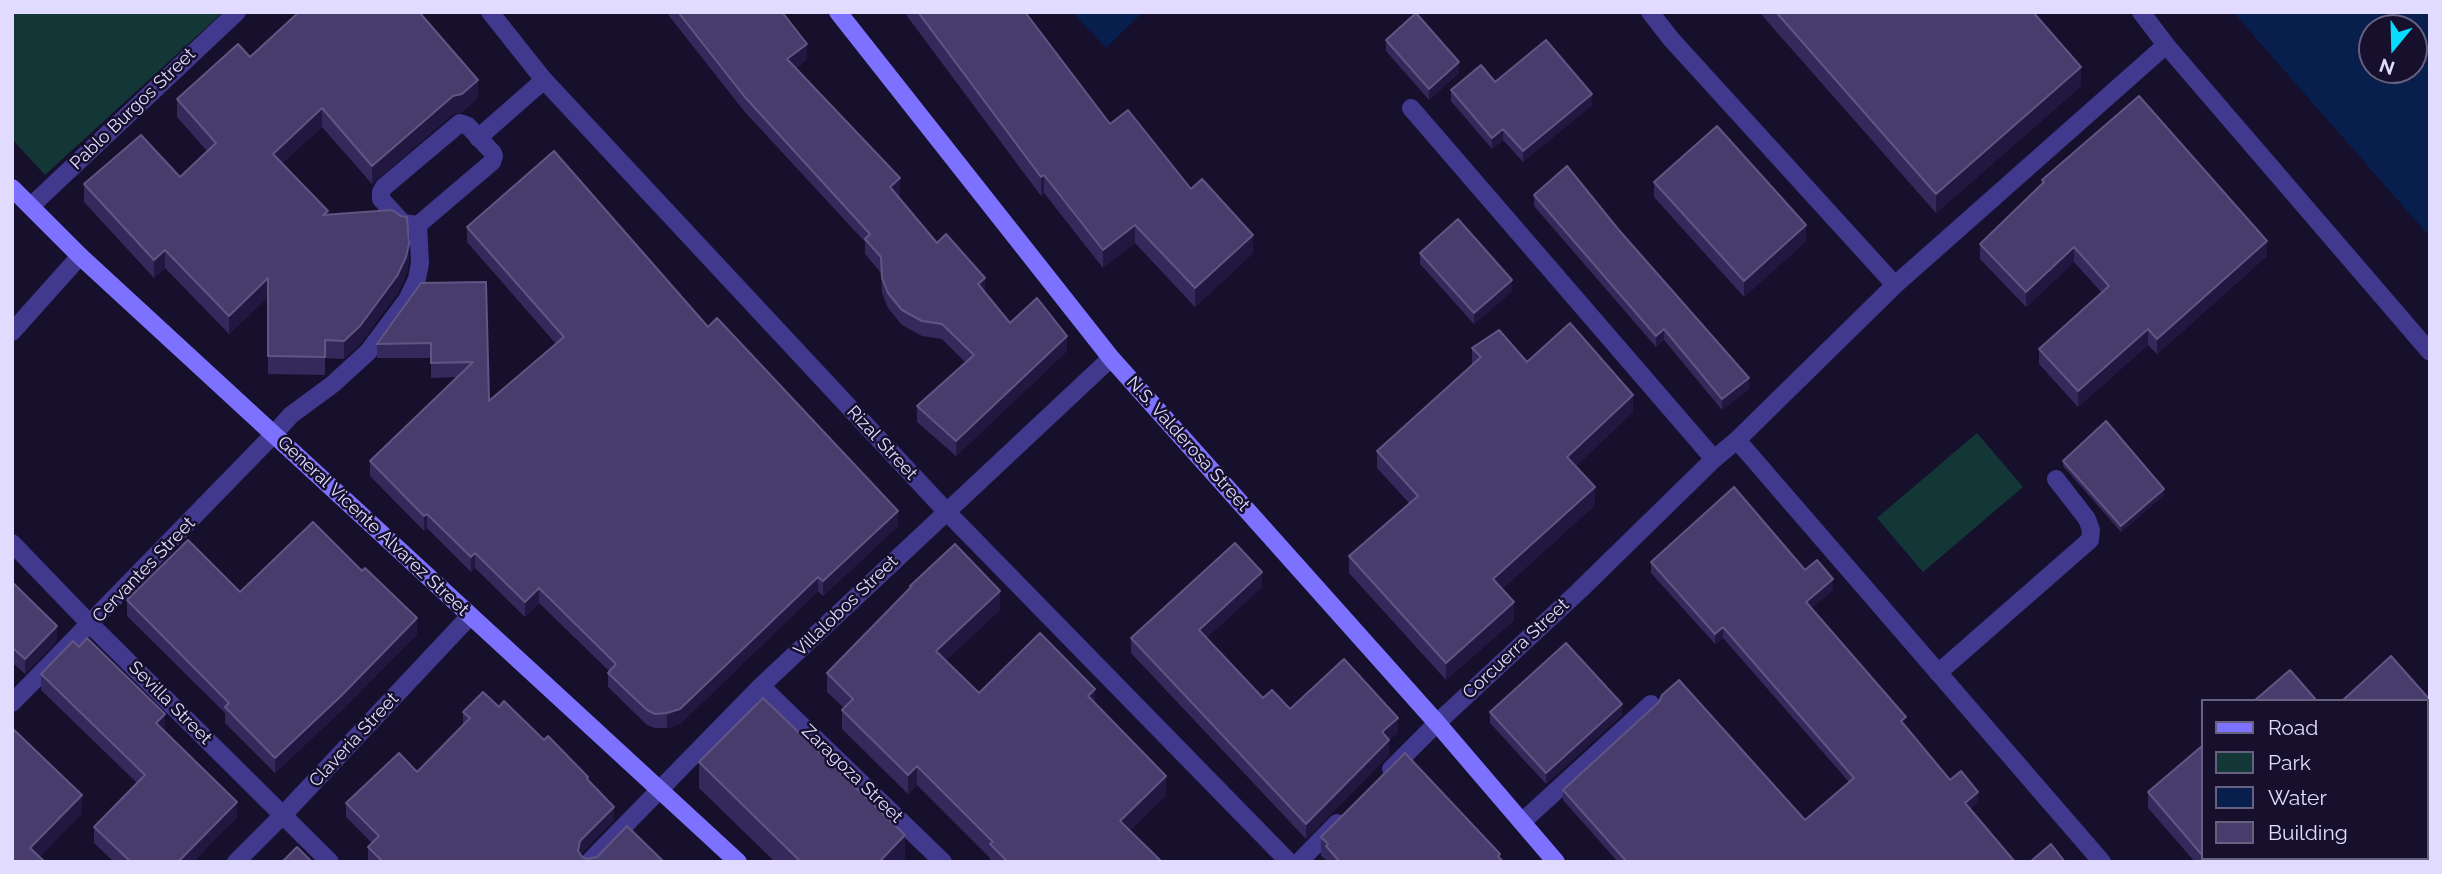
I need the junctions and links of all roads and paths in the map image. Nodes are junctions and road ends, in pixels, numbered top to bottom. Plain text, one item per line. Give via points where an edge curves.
1 (237, 12) edge
2 (490, 12) edge
3 (838, 12) edge
4 (1650, 12) edge
5 (2141, 12) edge
6 (2166, 45) junction
7 (544, 80) junction
8 (1411, 108) dead end
9 (478, 138) junction
10 (12, 188) edge
11 (31, 206) junction
12 (418, 225) junction
13 (80, 256) junction
14 (1895, 285) junction
15 (12, 332) edge
16 (2430, 352) edge
17 (1111, 358) junction
18 (274, 434) junction
19 (1737, 440) junction
20 (1714, 458) junction
21 (2056, 479) dead end
22 (946, 511) junction
23 (12, 543) edge
24 (470, 615) junction
25 (91, 625) junction
26 (1938, 673) junction
27 (761, 687) junction
28 (12, 704) edge
29 (1651, 704) dead end
30 (1437, 723) junction
31 (1382, 777) edge
32 (660, 789) junction
33 (1345, 815) edge
34 (283, 816) junction
35 (1522, 822) junction
36 (236, 862) edge
37 (330, 862) edge
38 (589, 862) edge
39 (738, 862) edge
40 (943, 862) edge
41 (1289, 862) edge
42 (1299, 862) edge
43 (1556, 862) edge
44 (2102, 862) edge

1 - 11 street, Pablo Burgos Street
2 - 7 street, Rizal Street
3 - 17 main road, N.S. Valderosa Street
4 - 14 street
5 - 6 street
6 - 14 street, Corcuerra Street
6 - 16 street
7 - 9 street
7 - 22 street, Rizal Street
8 - 20 street
9 - 12 street via 493,153 492,162
9 - 12 street via 460,123 384,187 381,199 403,223
10 - 11 main road, General Vicente Alvarez Street
11 - 13 main road, General Vicente Alvarez Street
12 - 18 street, Cervantes Street via 421,263 407,300 368,352
13 - 15 street
13 - 18 main road, General Vicente Alvarez Street
14 - 19 street, Corcuerra Street
17 - 22 street, Villalobos Street
17 - 30 main road, N.S. Valderosa Street
18 - 24 main road, General Vicente Alvarez Street
18 - 25 street, Cervantes Street
19 - 20 street, Corcuerra Street
19 - 26 street
20 - 30 street, Corcuerra Street
21 - 26 street via 2087,519 2090,540
22 - 27 street, Villalobos Street
22 - 41 street, Rizal Street
23 - 25 street, Sevilla Street
24 - 32 main road, General Vicente Alvarez Street
24 - 34 street, Claveria Street
25 - 28 street, Cervantes Street
25 - 34 street, Sevilla Street
26 - 44 street
27 - 32 street, Villalobos Street
27 - 40 street, Zaragoza Street
29 - 35 street
30 - 31 street, Corcuerra Street
30 - 35 main road, N.S. Valderosa Street
32 - 38 street, Villalobos Street
32 - 39 main road, General Vicente Alvarez Street
33 - 42 street
34 - 36 street, Claveria Street
34 - 37 street, Sevilla Street
35 - 43 main road, N.S. Valderosa Street

